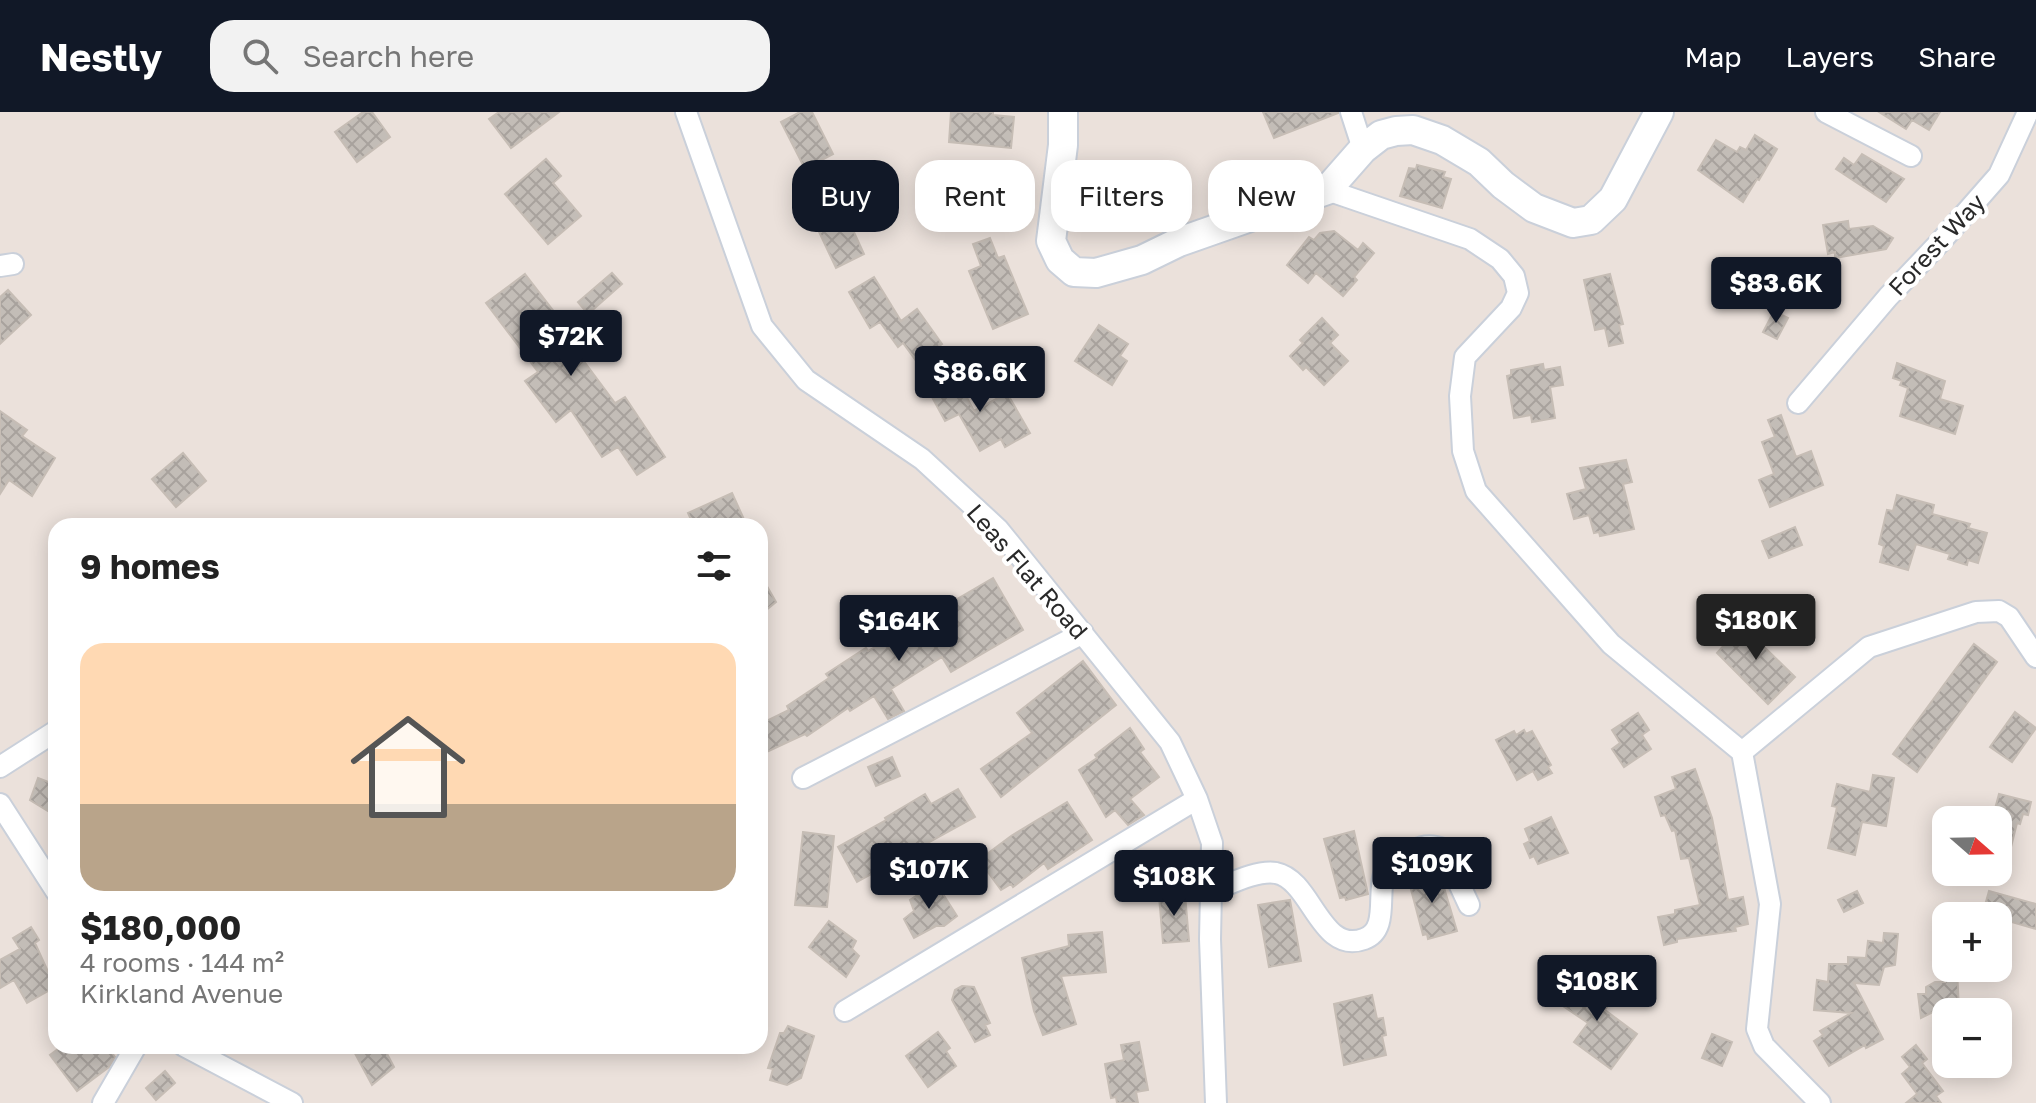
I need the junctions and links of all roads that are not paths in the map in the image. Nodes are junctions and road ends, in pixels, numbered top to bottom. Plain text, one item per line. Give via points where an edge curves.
1 (686, 112) edge
2 (1063, 112) edge
3 (1351, 112) edge
4 (1659, 112) edge
5 (1826, 112) edge
6 (2028, 112) edge
7 (1363, 149) junction
8 (1911, 156) dead end
9 (1327, 190) junction
10 (1798, 403) dead end
11 (1083, 633) junction
12 (2036, 657) edge
13 (48, 736) edge
14 (1742, 752) junction
15 (0, 767) edge
16 (803, 778) dead end
17 (1197, 799) junction
18 (4, 817) edge
19 (48, 880) edge
20 (1212, 891) junction
21 (1469, 905) dead end
22 (845, 1011) dead end
23 (131, 1054) edge
24 (199, 1054) edge
25 (103, 1103) edge
26 (292, 1103) edge
27 (1216, 1103) edge
28 (1820, 1103) edge

1 - 11 street, Leas Flat Road via 762,326 806,380 922,459 998,529
2 - 9 main road via 1051,241 1060,260 1074,272 1096,273 1142,260
3 - 7 street
4 - 7 main road via 1613,199 1591,220 1573,223 1534,208 1479,162 1442,140 1413,130 1396,131
5 - 8 street
6 - 10 street, Forest Way via 1999,175
7 - 9 main road
9 - 14 street via 1470,239 1500,259 1514,276 1518,293 1511,308 1465,357 1460,396 1463,451 1476,491 1611,644
11 - 16 street
11 - 17 street, Leas Flat Road via 1170,742
12 - 14 street via 2009,617 1999,611 1976,612 1869,647
13 - 15 street
14 - 28 street via 1770,904 1757,1029 1764,1046
17 - 20 street, Leas Flat Road via 1212,843
17 - 22 street
18 - 19 street
20 - 21 street via 1276,873 1289,878 1336,937 1365,939 1378,923 1385,872 1419,847 1433,846 1443,849
20 - 27 street, Leas Flat Road
23 - 25 street
24 - 26 street

